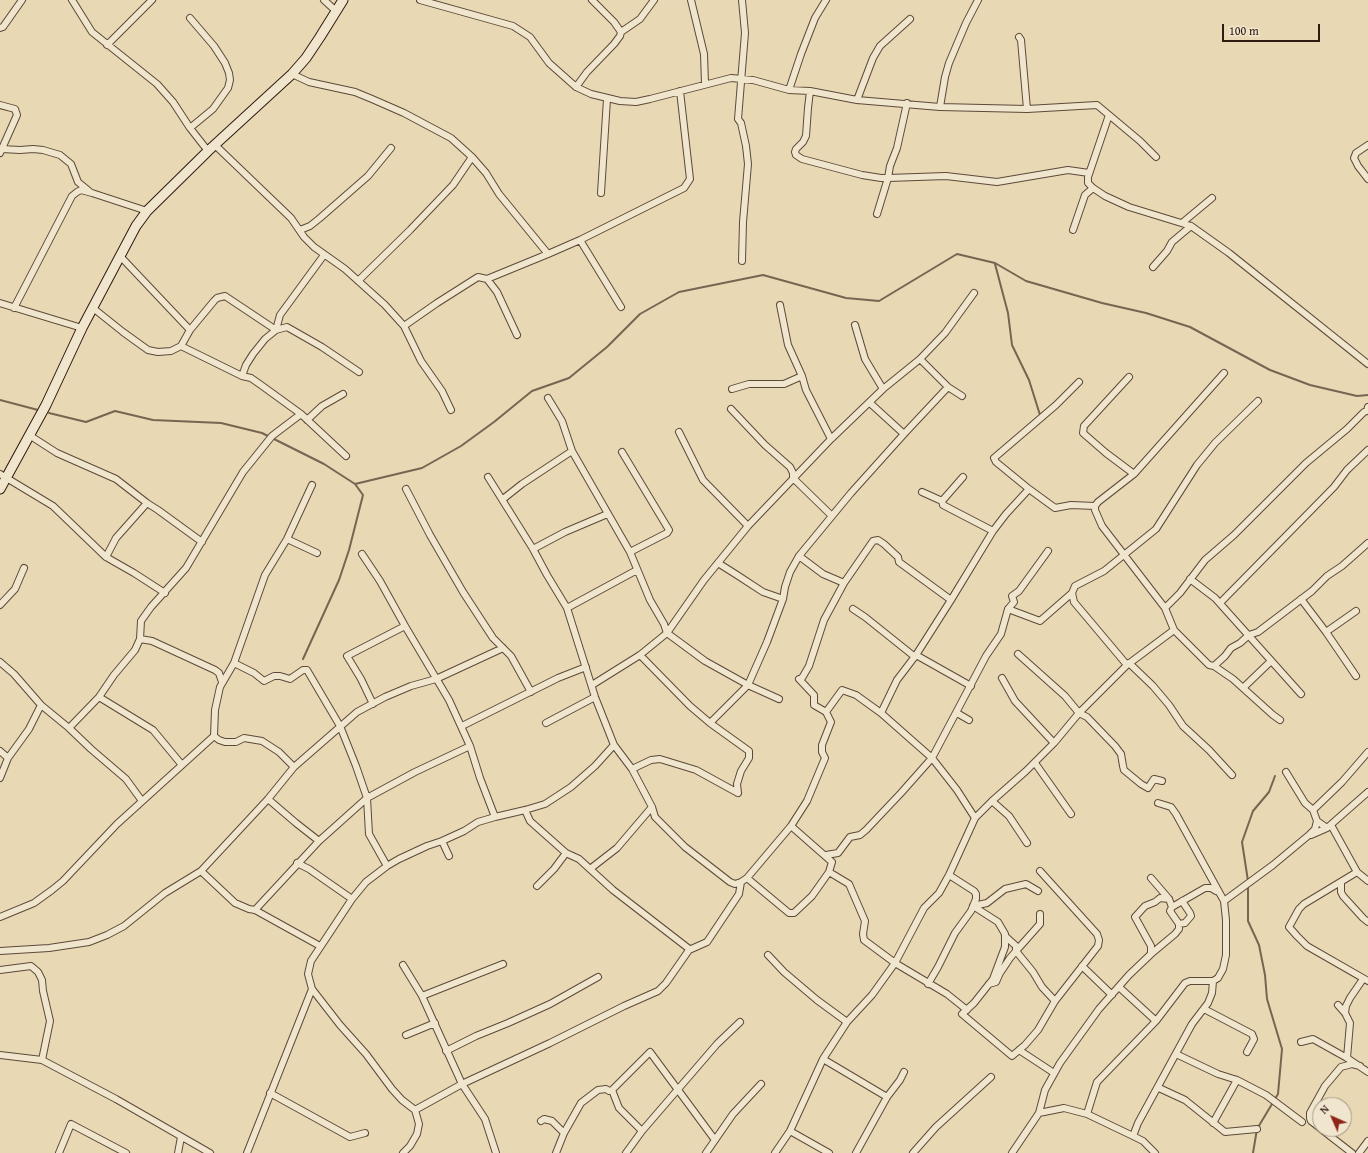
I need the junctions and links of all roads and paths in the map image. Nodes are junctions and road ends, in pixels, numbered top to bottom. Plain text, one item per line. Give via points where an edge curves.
1 (22, 0) edge
2 (72, 0) edge
3 (152, 0) edge
4 (324, 0) edge
5 (343, 0) edge
6 (420, 0) edge
7 (592, 0) edge
8 (654, 0) edge
9 (691, 0) edge
10 (742, 0) edge
11 (826, 0) edge
12 (978, 0) edge
13 (336, 11) junction
14 (190, 18) dead end
15 (910, 19) dead end
16 (0, 28) edge
17 (621, 32) junction
18 (1020, 37) dead end
19 (107, 45) junction
20 (292, 74) junction
21 (742, 79) junction
22 (705, 84) junction
23 (576, 87) junction
24 (788, 90) junction
25 (680, 91) junction
26 (810, 91) junction
27 (607, 99) junction
28 (857, 100) junction
29 (907, 103) junction
30 (0, 105) edge
31 (940, 107) junction
32 (1027, 109) junction
33 (1109, 115) junction
34 (190, 128) junction
35 (215, 145) junction
36 (1368, 145) edge
37 (391, 148) dead end
38 (1, 151) edge
39 (208, 151) junction
40 (472, 157) junction
41 (1156, 157) dead end
42 (1089, 172) junction
43 (888, 178) junction
44 (1368, 179) edge
45 (1093, 188) junction
46 (92, 193) junction
47 (601, 193) dead end
48 (1212, 198) dead end
49 (147, 211) junction
50 (877, 214) dead end
51 (1182, 223) junction
52 (1191, 226) junction
53 (300, 230) junction
54 (1074, 230) dead end
55 (580, 240) junction
56 (548, 254) junction
57 (324, 255) junction
58 (120, 256) junction
59 (742, 260) dead end
60 (1153, 267) dead end
61 (488, 279) junction
62 (358, 281) junction
63 (974, 293) dead end
64 (0, 303) edge
65 (780, 305) dead end
66 (621, 307) dead end
67 (14, 308) junction
68 (93, 308) junction
69 (280, 315) junction
70 (854, 325) dead end
71 (404, 326) junction
72 (287, 327) junction
73 (82, 328) junction
74 (190, 330) junction
75 (276, 330) junction
76 (517, 335) dead end
77 (181, 346) junction
78 (920, 359) junction
79 (1368, 364) edge
80 (359, 372) dead end
81 (1224, 373) dead end
82 (242, 376) junction
83 (802, 376) junction
84 (1129, 377) dead end
85 (1079, 382) dead end
86 (948, 387) junction
87 (883, 388) junction
88 (732, 389) dead end
89 (343, 394) dead end
90 (962, 396) dead end
91 (548, 398) dead end
92 (1258, 401) dead end
93 (870, 403) junction
94 (1368, 407) edge
95 (731, 409) dead end
96 (451, 410) dead end
97 (301, 414) junction
98 (307, 420) junction
99 (679, 432) dead end
100 (904, 434) junction
101 (29, 435) junction
102 (831, 439) junction
103 (1368, 450) edge
104 (572, 451) junction
105 (622, 452) dead end
106 (346, 456) dead end
107 (1134, 474) junction
108 (3, 477) edge
109 (488, 477) dead end
110 (963, 477) dead end
111 (793, 478) junction
112 (312, 485) dead end
113 (0, 489) edge
114 (406, 489) dead end
115 (1029, 489) junction
116 (922, 492) dead end
117 (503, 499) junction
118 (942, 501) junction
119 (147, 503) junction
120 (1095, 506) junction
121 (608, 515) junction
122 (832, 516) junction
123 (748, 526) junction
124 (993, 531) junction
125 (287, 539) junction
126 (202, 542) junction
127 (1368, 544) edge
128 (533, 549) junction
129 (1048, 551) dead end
130 (630, 552) junction
131 (317, 553) dead end
132 (362, 554) dead end
133 (1124, 555) junction
134 (799, 556) junction
135 (106, 557) junction
136 (718, 563) junction
137 (24, 568) dead end
138 (638, 570) junction
139 (1190, 580) junction
140 (844, 583) junction
141 (165, 593) junction
142 (1072, 593) junction
143 (783, 599) junction
144 (1301, 599) junction
145 (951, 600) junction
146 (1220, 603) junction
147 (0, 605) edge
148 (567, 608) junction
149 (1165, 608) junction
150 (1008, 609) junction
151 (853, 610) dead end
152 (1356, 611) dead end
153 (405, 626) junction
154 (1174, 630) junction
155 (1326, 632) junction
156 (667, 633) junction
157 (1249, 635) junction
158 (140, 639) junction
159 (503, 648) junction
160 (1018, 654) dead end
161 (640, 655) junction
162 (915, 656) junction
163 (1271, 661) junction
164 (0, 662) edge
165 (234, 663) junction
166 (1128, 664) junction
167 (1214, 666) junction
168 (586, 667) junction
169 (1356, 676) dead end
170 (1002, 678) dead end
171 (436, 679) junction
172 (222, 682) junction
173 (592, 685) junction
174 (748, 685) junction
175 (971, 686) junction
176 (1243, 688) junction
177 (531, 692) junction
178 (1301, 694) dead end
179 (595, 697) junction
180 (99, 698) junction
181 (779, 699) dead end
182 (373, 704) junction
183 (41, 705) junction
184 (826, 712) junction
185 (881, 712) junction
186 (957, 713) junction
187 (1079, 713) junction
188 (969, 720) dead end
189 (1280, 720) dead end
190 (546, 723) dead end
191 (710, 723) junction
192 (340, 726) junction
193 (462, 726) junction
194 (69, 728) junction
195 (214, 736) junction
196 (1054, 743) junction
197 (614, 745) junction
198 (470, 746) junction
199 (0, 751) edge
200 (1368, 752) edge
201 (8, 758) junction
202 (932, 758) junction
203 (1035, 763) junction
204 (182, 765) junction
205 (294, 767) junction
206 (632, 769) junction
207 (1286, 772) dead end
208 (1232, 776) dead end
209 (0, 778) edge
210 (1162, 781) dead end
211 (1368, 792) edge
212 (366, 798) junction
213 (268, 799) junction
214 (992, 800) junction
215 (142, 801) junction
216 (1158, 803) dead end
217 (652, 807) junction
218 (525, 810) junction
219 (1313, 810) junction
220 (1071, 814) dead end
221 (495, 816) junction
222 (975, 818) junction
223 (1318, 820) junction
224 (791, 826) junction
225 (1329, 827) junction
226 (1309, 835) junction
227 (319, 841) junction
228 (442, 841) junction
229 (1027, 843) dead end
230 (566, 853) junction
231 (826, 855) junction
232 (449, 856) dead end
233 (297, 863) junction
234 (387, 866) junction
235 (590, 869) junction
236 (201, 871) junction
237 (1040, 871) dead end
238 (829, 872) junction
239 (1358, 872) junction
240 (949, 875) junction
241 (747, 878) junction
242 (1151, 878) dead end
243 (1368, 881) edge
244 (741, 882) junction
245 (1341, 882) junction
246 (537, 886) dead end
247 (1038, 891) dead end
248 (1217, 891) junction
249 (352, 899) junction
250 (1169, 899) junction
251 (1182, 901) junction
252 (1224, 901) junction
253 (973, 906) junction
254 (1172, 907) junction
255 (255, 910) junction
256 (1040, 914) dead end
257 (0, 917) edge
258 (1368, 922) edge
259 (1179, 924) junction
260 (1005, 936) junction
261 (320, 946) junction
262 (689, 950) junction
263 (0, 951) edge
264 (1016, 951) junction
265 (1151, 954) junction
266 (768, 955) dead end
267 (895, 963) junction
268 (503, 964) dead end
269 (403, 965) dead end
270 (1082, 966) junction
271 (0, 970) edge
272 (598, 977) dead end
273 (1366, 980) edge
274 (1213, 981) junction
275 (928, 984) junction
276 (989, 984) junction
277 (1119, 987) junction
278 (312, 989) junction
279 (1112, 995) junction
280 (422, 996) junction
281 (1055, 1001) junction
282 (1338, 1005) dead end
283 (967, 1010) junction
284 (1204, 1010) junction
285 (1345, 1013) junction
286 (1156, 1021) junction
287 (740, 1022) dead end
288 (847, 1022) junction
289 (435, 1023) junction
290 (406, 1035) dead end
291 (1301, 1042) dead end
292 (1019, 1050) junction
293 (446, 1051) junction
294 (1247, 1052) dead end
295 (1176, 1054) junction
296 (0, 1055) edge
297 (1346, 1057) junction
298 (823, 1059) junction
299 (42, 1060) junction
300 (1360, 1066) junction
301 (1341, 1067) junction
302 (904, 1072) dead end
303 (1368, 1072) edge
304 (1054, 1073) junction
305 (990, 1078) dead end
306 (1237, 1080) junction
307 (462, 1084) junction
308 (761, 1084) dead end
309 (1159, 1088) junction
310 (612, 1090) junction
311 (678, 1090) junction
312 (270, 1093) junction
313 (1319, 1097) edge
314 (887, 1098) junction
315 (1312, 1109) edge
316 (414, 1110) junction
317 (1039, 1113) junction
318 (1087, 1114) junction
319 (541, 1121) dead end
320 (1302, 1122) dead end
321 (1312, 1122) edge
322 (1213, 1123) junction
323 (1257, 1129) dead end
324 (642, 1131) junction
325 (790, 1131) junction
326 (365, 1133) dead end
327 (564, 1134) junction
328 (1133, 1136) junction
329 (181, 1137) junction
330 (1332, 1137) edge
331 (715, 1140) junction
332 (1367, 1144) edge
333 (59, 1153) edge
334 (126, 1153) edge
335 (178, 1153) edge
336 (210, 1153) edge
337 (246, 1153) edge
338 (403, 1153) edge
339 (496, 1153) edge
340 (556, 1153) edge
341 (626, 1153) edge
342 (706, 1153) edge
343 (774, 1153) edge
344 (829, 1153) edge
345 (856, 1153) edge
346 (913, 1153) edge
347 (1012, 1153) edge
348 (1155, 1153) edge
349 (1352, 1153) edge
350 (1359, 1153) edge

1 - 16 street
2 - 19 street via 92,32
3 - 19 street
4 - 13 street
5 - 13 street
6 - 23 street via 513,26 530,37 549,63
7 - 17 street
8 - 17 street via 640,19
9 - 22 street via 704,54
10 - 21 street via 745,33
11 - 24 street via 815,18
12 - 31 street via 949,63
13 - 20 street via 310,53
14 - 34 street via 218,52 225,63 230,80 228,88 213,109
15 - 28 street via 880,46
17 - 23 street via 614,44
18 - 32 street
19 - 34 street via 156,84 173,102
20 - 35 street
20 - 40 street via 309,82 355,92 404,113 451,138
21 - 22 street via 731,78
21 - 24 street
21 - 59 street via 738,119 748,164
22 - 25 street
23 - 27 street
24 - 26 street
25 - 27 street via 636,102
25 - 55 street via 690,179 684,188
26 - 28 street
26 - 43 street via 806,136 796,149 796,155 802,159 862,175
27 - 47 street
28 - 29 street
29 - 31 street
29 - 43 street
30 - 38 street via 15,110 17,115
31 - 32 street
32 - 33 street via 1097,104
33 - 41 street
33 - 42 street
34 - 39 street
35 - 39 street
35 - 53 street via 273,198
36 - 44 street via 1356,153 1354,158
37 - 53 street via 368,176 310,226
38 - 46 street via 33,149 60,156 71,164 78,182
39 - 49 street
40 - 56 street
40 - 62 street via 453,186
42 - 43 street via 1068,170 997,182 946,176
42 - 45 street via 1088,183
43 - 50 street
45 - 51 street via 1129,207
45 - 54 street via 1085,195
46 - 49 street
46 - 67 street via 81,190 72,196
48 - 51 street
49 - 58 street
51 - 52 street
52 - 60 street via 1172,242
52 - 79 street via 1229,253
53 - 57 street
55 - 56 street
55 - 66 street
56 - 61 street
57 - 62 street
57 - 69 street
58 - 68 street
58 - 74 street
61 - 71 street via 478,277
61 - 76 street via 497,292
62 - 71 street
63 - 78 street via 945,333
64 - 67 street
65 - 83 street via 788,345
67 - 73 street
68 - 73 street
68 - 77 street via 148,350 171,351
69 - 72 street
69 - 75 street
70 - 87 street via 865,359
71 - 96 street via 421,361 442,391
72 - 75 street
72 - 80 street
73 - 101 street
74 - 75 street via 214,301 225,296
74 - 77 street
75 - 82 street via 253,354
77 - 82 street
78 - 86 street
78 - 87 street
81 - 107 street
82 - 97 street via 250,378
83 - 88 street via 784,384 749,384
83 - 102 street via 806,390
84 - 107 street via 1084,426 1083,433
85 - 115 street via 994,458
86 - 90 street
86 - 100 street
87 - 93 street
89 - 98 street via 322,406
91 - 104 street via 562,420
92 - 133 street via 1214,443 1156,529
93 - 100 street
93 - 102 street
94 - 139 street via 1367,411 1306,462 1234,535 1205,560
95 - 111 street via 790,467
97 - 98 street
97 - 126 street via 272,436 242,472
98 - 106 street
99 - 123 street via 703,480
100 - 122 street
101 - 108 street
101 - 119 street via 57,453 116,479
102 - 111 street
103 - 146 street
104 - 117 street
104 - 121 street
105 - 130 street via 669,530
107 - 120 street
108 - 113 street
108 - 135 street via 53,506
109 - 117 street
110 - 118 street
111 - 122 street
111 - 123 street
112 - 125 street
114 - 159 street via 463,592 493,638
115 - 120 street via 1055,508 1071,505
115 - 124 street
116 - 118 street
117 - 128 street
118 - 124 street via 944,507
119 - 126 street
119 - 135 street via 116,538
120 - 133 street via 1102,526
121 - 128 street via 605,514 565,532
121 - 130 street
122 - 134 street
123 - 136 street
124 - 145 street
125 - 131 street
125 - 165 street via 265,575
126 - 141 street via 186,568
127 - 144 street
128 - 148 street
129 - 150 street via 1019,591 1012,596 1014,602
130 - 138 street
132 - 153 street
133 - 142 street via 1104,571 1076,586
133 - 149 street
134 - 140 street via 824,574
134 - 143 street via 788,577
135 - 141 street
136 - 143 street via 763,592
136 - 156 street
137 - 147 street via 15,589
138 - 148 street
138 - 156 street
139 - 146 street
139 - 149 street
140 - 145 street via 873,541 878,540 898,557 899,562
140 - 184 street via 824,620 809,666 799,679 814,695 814,705
141 - 158 street via 141,621
142 - 150 street via 1040,621
142 - 166 street via 1074,602
143 - 174 street
144 - 155 street
144 - 157 street via 1258,632
145 - 162 street
146 - 157 street
148 - 168 street
149 - 154 street
150 - 175 street via 1001,634
151 - 162 street
152 - 155 street
153 - 171 street
153 - 182 street via 347,656
154 - 166 street
154 - 167 street via 1209,665
155 - 169 street
156 - 161 street
156 - 174 street via 705,661
157 - 163 street
157 - 167 street via 1231,648
158 - 172 street via 152,641 215,670
158 - 180 street via 135,650
159 - 171 street
159 - 177 street via 512,656
160 - 187 street via 1065,696
161 - 173 street
161 - 191 street
162 - 175 street
162 - 185 street via 897,680
163 - 176 street
163 - 178 street
164 - 183 street
165 - 172 street
165 - 192 street via 264,681 280,676 290,679 307,670
166 - 187 street
166 - 208 street via 1152,686 1183,726
167 - 176 street
168 - 173 street
168 - 177 street
170 - 196 street via 1015,701
171 - 182 street via 411,686
171 - 193 street
172 - 195 street via 215,710
173 - 179 street
174 - 181 street
174 - 191 street
175 - 186 street
176 - 189 street
177 - 193 street
179 - 190 street
179 - 197 street
180 - 194 street
180 - 204 street via 153,730
182 - 192 street via 357,712
183 - 194 street
183 - 201 street
184 - 185 street via 842,690 856,695
184 - 224 street via 831,722 822,745 825,758 807,802
185 - 202 street
186 - 188 street
186 - 202 street
187 - 196 street
187 - 210 street via 1087,717 1115,746 1121,754 1124,770 1141,784 1148,788 1154,780
191 - 206 street via 749,752 749,758 737,784 738,794 696,770 660,759 651,760
192 - 205 street
192 - 212 street
193 - 198 street
194 - 215 street via 126,778
195 - 204 street
195 - 205 street via 225,742 236,742 244,738 262,741 279,752
196 - 203 street
197 - 206 street
197 - 218 street via 571,787 544,804
198 - 212 street
198 - 221 street
199 - 201 street
200 - 219 street
201 - 209 street
202 - 222 street
202 - 231 street via 870,826 860,834 850,837 838,853
203 - 214 street
203 - 220 street
204 - 215 street
205 - 213 street
206 - 217 street
207 - 219 street via 1305,803
211 - 225 street
212 - 227 street
212 - 234 street via 369,834
213 - 227 street
213 - 236 street
214 - 222 street
214 - 229 street via 1008,816
215 - 257 street via 52,890 34,902
216 - 248 street via 1171,806
217 - 235 street via 617,848
217 - 244 street via 655,817 685,847 730,882
218 - 221 street
218 - 230 street via 530,821
219 - 223 street
221 - 228 street
222 - 240 street
223 - 225 street
223 - 226 street via 1315,829
224 - 231 street
224 - 241 street
225 - 226 street
225 - 239 street
226 - 252 street
227 - 233 street
228 - 232 street
228 - 234 street
230 - 235 street via 579,859
230 - 246 street
231 - 238 street via 832,862
233 - 249 street
233 - 255 street
234 - 249 street via 366,882
235 - 262 street
236 - 255 street via 235,903
236 - 263 street via 165,892 124,926 107,935 89,942 56,947
237 - 270 street via 1097,934 1098,946
238 - 241 street via 812,896 794,913 790,913
238 - 267 street via 849,884 865,921 864,940
239 - 243 street
239 - 245 street
240 - 253 street via 974,891 976,899
240 - 267 street via 938,893 924,908
241 - 244 street
242 - 250 street
244 - 262 street via 739,894 707,942
245 - 258 street via 1343,896
245 - 273 street via 1299,908 1289,927 1307,946
247 - 253 street via 1026,884 1005,889 987,903
248 - 251 street via 1206,888
248 - 252 street
249 - 261 street
250 - 254 street
250 - 265 street via 1160,898 1145,906 1135,917 1151,946
251 - 254 street
251 - 259 street via 1191,916 1185,923
252 - 274 street via 1226,955 1223,969
253 - 260 street via 998,922
253 - 275 street via 955,933
254 - 259 street via 1170,911
255 - 261 street
256 - 264 street via 1040,924
259 - 265 street via 1175,934
260 - 264 street via 1016,946
260 - 276 street via 1005,947
261 - 278 street via 309,967
262 - 307 street via 658,991
264 - 276 street via 996,982
264 - 281 street via 1042,988
265 - 277 street
266 - 288 street via 817,1000
267 - 275 street
267 - 288 street via 872,995
268 - 280 street
269 - 280 street
270 - 279 street
270 - 281 street
271 - 299 street via 31,966 42,980 50,1021
272 - 293 street via 550,1004
273 - 285 street via 1350,998
274 - 284 street via 1212,993
274 - 286 street via 1185,983
275 - 283 street via 948,994
276 - 283 street
277 - 279 street
277 - 286 street
278 - 312 street
278 - 316 street via 392,1089
279 - 304 street via 1099,1009
280 - 289 street
281 - 292 street via 1038,1030
282 - 285 street
283 - 292 street via 962,1014 1010,1056
284 - 294 street via 1252,1034 1254,1039
284 - 295 street via 1192,1024
285 - 297 street via 1350,1023
286 - 318 street via 1097,1082
287 - 311 street via 717,1044
288 - 298 street
289 - 290 street
289 - 293 street
291 - 297 street via 1313,1039
292 - 304 street
293 - 307 street
295 - 306 street
295 - 309 street
296 - 299 street
297 - 300 street
297 - 301 street
298 - 314 street
298 - 325 street
299 - 329 street
300 - 301 street via 1352,1064
300 - 303 street
301 - 313 street
302 - 314 street
304 - 317 street via 1045,1090
305 - 346 street via 936,1127
306 - 320 street via 1266,1095
306 - 322 street
307 - 316 street
307 - 339 street via 484,1119
308 - 331 street via 733,1114
309 - 322 street via 1185,1100
309 - 328 street
310 - 311 street via 650,1052
310 - 324 street via 619,1108
310 - 327 street via 598,1090 581,1104
311 - 324 street
311 - 331 street
312 - 326 street via 350,1137
312 - 337 street
314 - 345 street
315 - 321 street
316 - 338 street via 419,1124 418,1129 410,1146
317 - 318 street via 1064,1108
317 - 347 street
318 - 328 street
319 - 327 street via 552,1120
322 - 323 street via 1225,1132
324 - 341 street
325 - 343 street
325 - 344 street
327 - 340 street
328 - 348 street via 1143,1141
329 - 335 street
329 - 336 street
330 - 349 street
331 - 342 street
332 - 350 street
333 - 334 street via 70,1124

